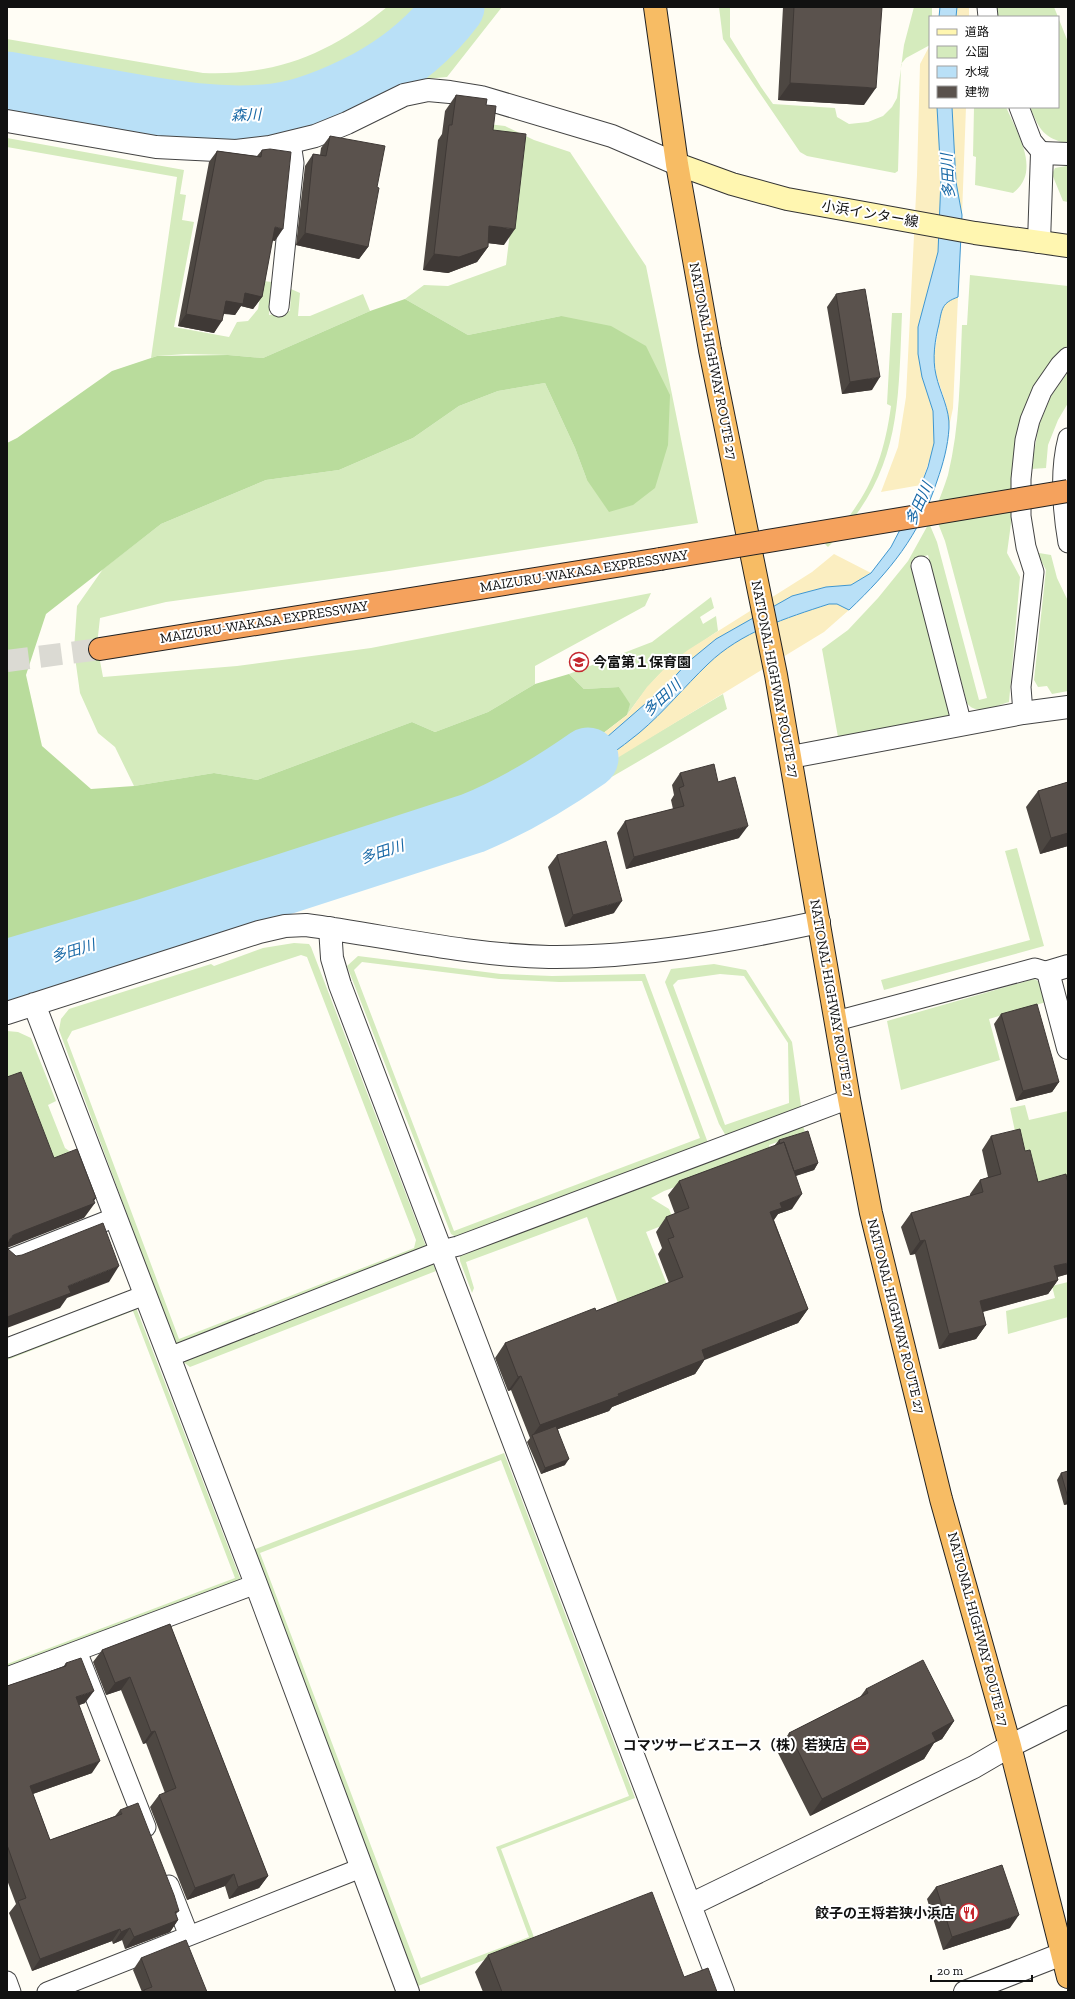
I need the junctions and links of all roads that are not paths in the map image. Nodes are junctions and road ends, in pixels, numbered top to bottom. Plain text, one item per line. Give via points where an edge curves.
1 (655, 7) edge
2 (1019, 108) edge
3 (7, 121) edge
4 (291, 143) junction
5 (1042, 153) junction
6 (1068, 154) edge
7 (677, 164) junction
8 (1039, 242) junction
9 (1068, 246) edge
10 (279, 307) dead end
11 (1068, 357) edge
12 (1068, 438) edge
13 (1068, 491) edge
14 (1068, 543) edge
15 (921, 566) dead end
16 (100, 649) tunnel mouth
17 (1068, 707) edge
18 (1023, 713) junction
19 (962, 725) junction
20 (791, 757) junction
21 (819, 922) junction
22 (330, 928) junction
23 (1058, 969) edge
24 (34, 1004) junction
25 (7, 1013) edge
26 (836, 1021) junction
27 (1068, 1048) edge
28 (849, 1099) junction
29 (116, 1218) junction
30 (442, 1250) junction
31 (7, 1260) edge
32 (145, 1294) junction
33 (7, 1348) edge
34 (169, 1358) junction
35 (256, 1584) junction
36 (77, 1651) junction
37 (7, 1677) edge
38 (1068, 1717) edge
39 (1010, 1746) junction
40 (152, 1841) edge
41 (361, 1868) junction
42 (163, 1870) edge
43 (690, 1905) junction
44 (189, 1936) junction
45 (1062, 1954) junction
46 (1068, 1977) edge
47 (7, 1981) edge
48 (11, 1992) edge
49 (47, 1992) edge
50 (408, 1992) edge
51 (723, 1992) edge
52 (965, 1992) edge

1 - 7 highway, NATIONAL HIGHWAY ROUTE 27
2 - 5 lane via 1032,141
3 - 4 street via 156,147 236,151
4 - 7 street via 347,123 404,95 428,90 481,97 544,115 612,136
4 - 10 lane via 294,163
5 - 6 street
5 - 8 street
7 - 8 main road, 小浜インター線 via 732,184 787,199
7 - 20 highway, NATIONAL HIGHWAY ROUTE 27 via 710,350
8 - 9 main road, 小浜インター線
11 - 18 lane via 1042,392 1025,440 1021,516 1026,547 1034,572 1021,687
12 - 14 lane via 1063,456 1062,483
13 - 16 highway, MAIZURU-WAKASA EXPRESSWAY, bridge
15 - 19 lane
17 - 18 street
18 - 19 street
19 - 20 street
20 - 21 highway, NATIONAL HIGHWAY ROUTE 27
21 - 22 street via 693,946 599,955 549,956 498,953
21 - 26 highway, NATIONAL HIGHWAY ROUTE 27
22 - 24 street via 285,926 259,932
22 - 30 street via 332,958 340,986
23 - 26 lane via 1035,968
23 - 27 street
24 - 25 street
24 - 29 street
26 - 28 highway, NATIONAL HIGHWAY ROUTE 27
28 - 30 lane
28 - 39 highway, NATIONAL HIGHWAY ROUTE 27 via 871,1213 941,1499
29 - 31 lane
29 - 32 street
30 - 34 lane
30 - 43 street
32 - 33 lane
32 - 34 street
34 - 35 street
35 - 36 lane
35 - 41 street
36 - 37 lane
36 - 40 lane
38 - 39 street
39 - 43 street via 974,1767
39 - 45 highway, NATIONAL HIGHWAY ROUTE 27
41 - 44 lane
41 - 50 street
42 - 44 lane
43 - 51 street
44 - 49 lane
45 - 46 highway, NATIONAL HIGHWAY ROUTE 27
45 - 52 street
47 - 48 lane

